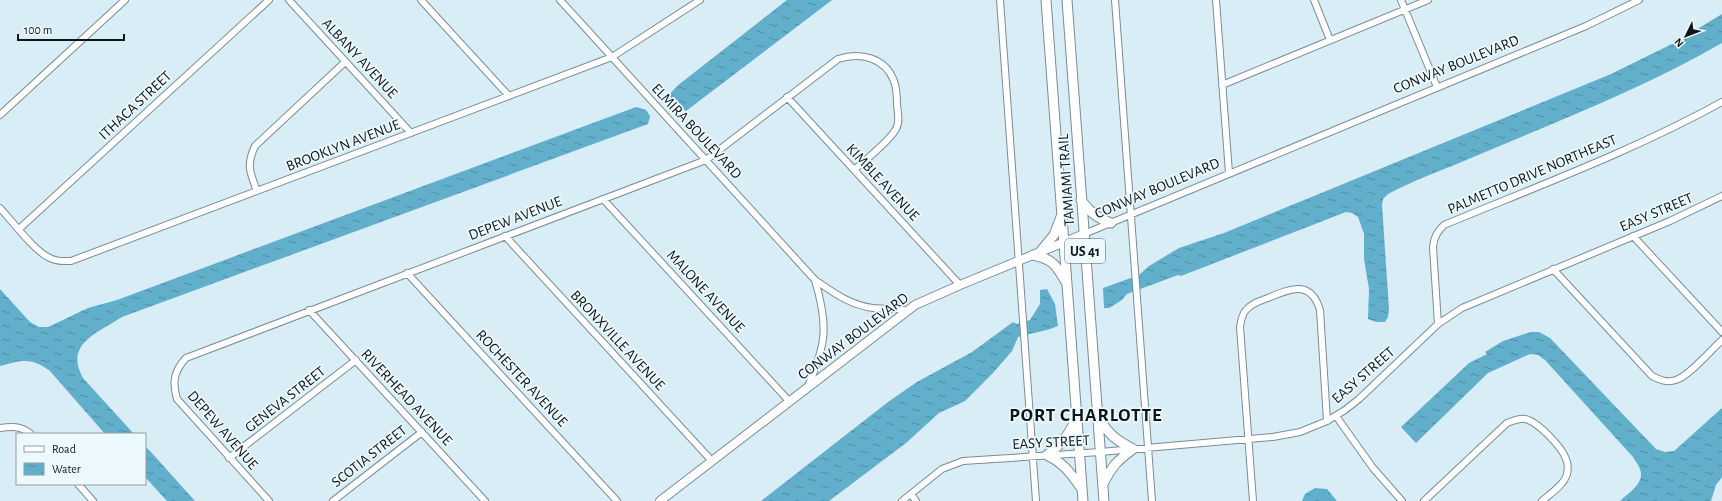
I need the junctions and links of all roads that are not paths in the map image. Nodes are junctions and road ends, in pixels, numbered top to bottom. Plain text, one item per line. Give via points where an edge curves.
1 (125, 0) edge
2 (269, 0) edge
3 (289, 0) edge
4 (421, 0) edge
5 (560, 0) edge
6 (699, 0) edge
7 (1000, 0) edge
8 (1046, 0) edge
9 (1067, 0) edge
10 (1115, 0) edge
11 (1216, 0) edge
12 (1314, 0) edge
13 (1401, 0) edge
14 (1428, 0) edge
15 (1639, 0) edge
16 (1405, 9) junction
17 (1330, 40) junction
18 (612, 57) junction
19 (346, 62) junction
20 (1222, 85) junction
21 (1437, 87) junction
22 (509, 96) junction
23 (787, 97) junction
24 (1722, 102) edge
25 (0, 114) edge
26 (411, 133) junction
27 (706, 160) junction
28 (854, 170) junction
29 (1229, 173) junction
30 (257, 191) junction
31 (1722, 196) edge
32 (603, 199) junction
33 (1081, 200) junction
34 (0, 208) edge
35 (1062, 214) junction
36 (1131, 214) junction
37 (1111, 223) junction
38 (19, 229) junction
39 (1084, 234) junction
40 (505, 236) junction
41 (1633, 236) junction
42 (1064, 243) junction
43 (1037, 253) junction
44 (1019, 260) junction
45 (1553, 269) junction
46 (407, 273) junction
47 (815, 280) junction
48 (1067, 283) junction
49 (960, 285) junction
50 (309, 310) junction
51 (908, 311) junction
52 (1438, 324) junction
53 (1722, 332) edge
54 (1722, 340) edge
55 (356, 360) junction
56 (808, 387) junction
57 (789, 401) junction
58 (1098, 416) junction
59 (1336, 416) junction
60 (1077, 418) junction
61 (1327, 420) junction
62 (0, 428) edge
63 (422, 432) junction
64 (30, 433) edge
65 (1248, 439) junction
66 (1148, 447) junction
67 (1133, 449) junction
68 (1100, 452) junction
69 (1080, 453) junction
70 (1047, 455) junction
71 (1032, 456) junction
72 (229, 458) junction
73 (712, 461) junction
74 (79, 485) edge
75 (1103, 486) junction
76 (1082, 490) junction
77 (911, 494) junction
78 (93, 501) edge
79 (269, 501) edge
80 (332, 501) edge
81 (485, 501) edge
82 (617, 501) edge
83 (660, 501) edge
84 (902, 501) edge
85 (916, 501) edge
86 (1036, 501) edge
87 (1083, 501) edge
88 (1104, 501) edge
89 (1152, 501) edge
90 (1253, 501) edge
91 (1402, 501) edge
92 (1424, 501) edge
93 (1542, 501) edge

1 - 25 street
2 - 38 street, ITHACA STREET
3 - 19 street, ALBANY AVENUE
4 - 22 street
5 - 18 street, ELMIRA BOULEVARD
6 - 18 street, BROOKLYN AVENUE
7 - 44 street
8 - 35 main road, TAMIAMI TRAIL / US 41
9 - 33 main road, TAMIAMI TRAIL / US 41
10 - 36 street
11 - 20 street
12 - 17 street
13 - 16 street
14 - 16 street
15 - 21 street, CONWAY BOULEVARD via 1586,26
16 - 17 street
16 - 21 street
17 - 20 street
18 - 22 street, BROOKLYN AVENUE
18 - 27 street, ELMIRA BOULEVARD
19 - 26 street, ALBANY AVENUE
19 - 30 street via 254,146 249,168
20 - 29 street
21 - 29 street, CONWAY BOULEVARD
22 - 26 street, BROOKLYN AVENUE
23 - 27 street, DEPEW AVENUE
23 - 28 street, KIMBLE AVENUE
23 - 28 street, DEPEW AVENUE via 838,59 849,56 871,58 889,72 897,93 896,129
24 - 52 street, PALMETTO DRIVE NORTHEAST via 1638,145 1444,225 1436,234 1433,247
26 - 30 street, BROOKLYN AVENUE
27 - 32 street, DEPEW AVENUE
27 - 47 street, ELMIRA BOULEVARD
28 - 49 street, KIMBLE AVENUE
29 - 36 street, CONWAY BOULEVARD
30 - 38 street, BROOKLYN AVENUE via 71,261 60,262 49,258
31 - 41 street, EASY STREET
32 - 40 street, DEPEW AVENUE
32 - 57 street, MALONE AVENUE
33 - 37 main road via 1091,213
33 - 39 main road, TAMIAMI TRAIL / US 41
34 - 38 street, BROOKLYN AVENUE
35 - 42 main road, TAMIAMI TRAIL / US 41
35 - 43 main road via 1054,235
36 - 37 street, CONWAY BOULEVARD
36 - 66 street
37 - 39 street, CONWAY BOULEVARD
39 - 42 street, CONWAY BOULEVARD
39 - 58 main road, TAMIAMI TRAIL / US 41
40 - 46 street, DEPEW AVENUE
40 - 73 street, BRONXVILLE AVENUE
41 - 45 street, EASY STREET
41 - 53 street
42 - 43 street, CONWAY BOULEVARD
42 - 48 main road, TAMIAMI TRAIL / US 41
43 - 44 street, CONWAY BOULEVARD
43 - 48 main road via 1052,262
44 - 49 street, CONWAY BOULEVARD
44 - 71 street
45 - 52 street, EASY STREET via 1470,304
45 - 54 street via 1652,376 1660,380 1677,380
46 - 50 street, DEPEW AVENUE
46 - 82 street, ROCHESTER AVENUE
47 - 51 street, ELMIRA BOULEVARD via 838,296 856,304
47 - 56 street, ELMIRA BOULEVARD via 823,311 824,330 819,360
48 - 60 main road, TAMIAMI TRAIL / US 41
49 - 51 street, CONWAY BOULEVARD via 915,305
50 - 55 street, RIVERHEAD AVENUE
50 - 72 street, DEPEW AVENUE via 186,358 178,366 174,376 177,398
51 - 56 street, CONWAY BOULEVARD
52 - 59 street, EASY STREET via 1360,399
55 - 63 street, RIVERHEAD AVENUE
55 - 72 street, GENEVA STREET
56 - 57 street, CONWAY BOULEVARD
57 - 73 street, CONWAY BOULEVARD
58 - 67 main road via 1116,440
58 - 68 main road, TAMIAMI TRAIL / US 41
59 - 61 street, EASY STREET
59 - 91 street via 1373,468
60 - 69 main road, TAMIAMI TRAIL / US 41
60 - 70 main road via 1069,435
61 - 65 street, EASY STREET via 1282,436
61 - 65 street via 1320,310 1312,294 1304,289 1295,288 1252,304 1241,318
62 - 64 street via 12,426
63 - 80 street, SCOTIA STREET
63 - 81 street, RIVERHEAD AVENUE
65 - 66 street, EASY STREET
65 - 90 street
66 - 67 street, EASY STREET
66 - 89 street
67 - 68 street, EASY STREET
67 - 75 main road via 1111,468
68 - 69 street, EASY STREET
68 - 75 main road, TAMIAMI TRAIL / US 41
69 - 70 street, EASY STREET
69 - 76 main road, TAMIAMI TRAIL / US 41
70 - 71 street, EASY STREET
70 - 76 main road via 1069,470
71 - 77 street, EASY STREET via 952,464
71 - 86 street
72 - 79 street, DEPEW AVENUE
73 - 83 street, CONWAY BOULEVARD
74 - 78 street
75 - 88 main road, TAMIAMI TRAIL / US 41
76 - 87 main road, TAMIAMI TRAIL / US 41
77 - 84 street, EASY STREET
77 - 85 street
92 - 93 street via 1507,423 1524,419 1533,421 1562,450 1568,466 1560,484

